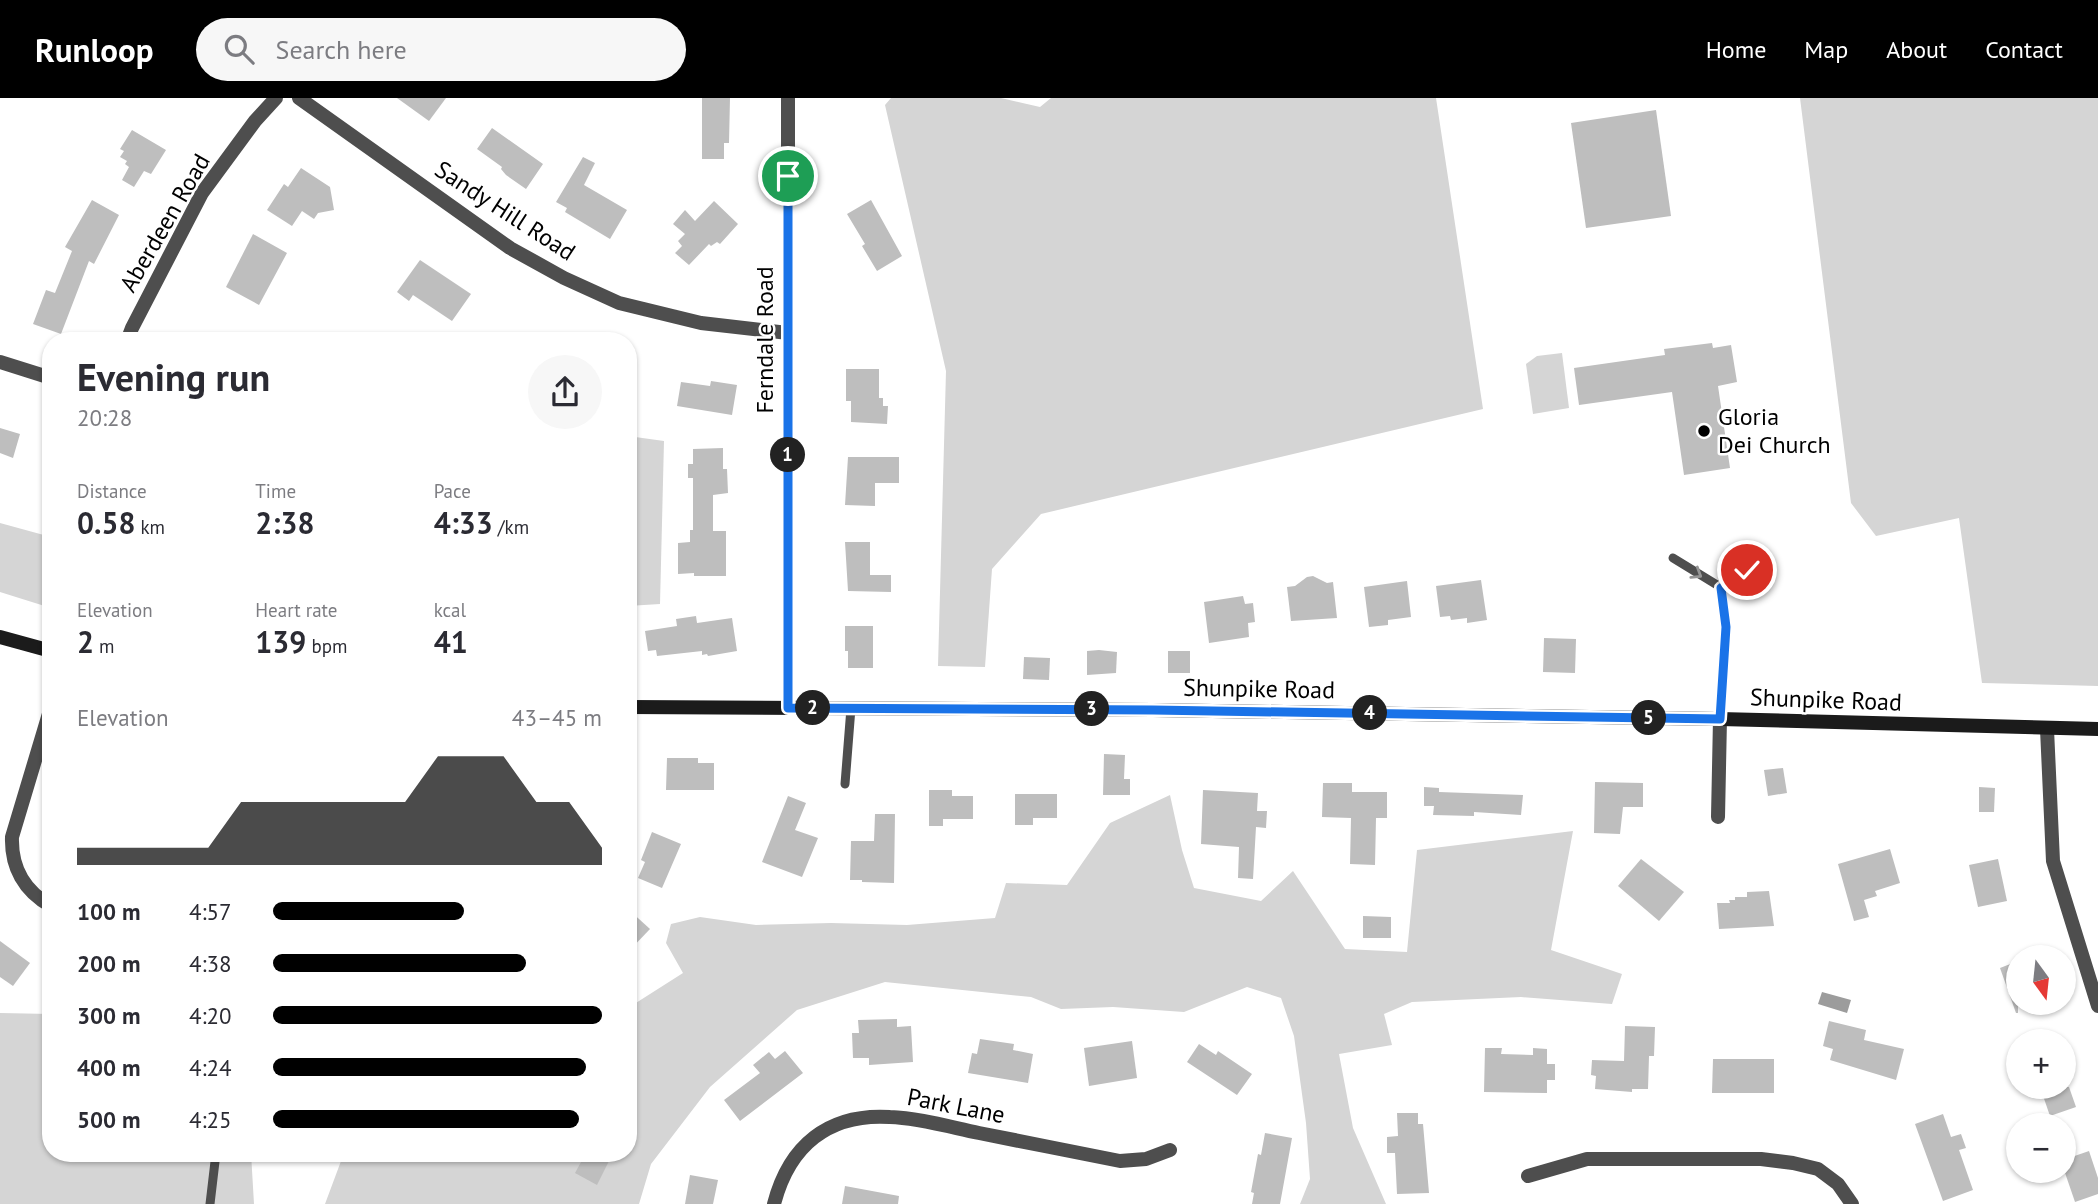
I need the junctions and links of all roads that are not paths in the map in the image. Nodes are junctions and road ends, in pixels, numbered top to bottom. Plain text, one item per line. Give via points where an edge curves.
1 (276, 98) edge
2 (299, 98) edge
3 (788, 98) edge
4 (132, 332) edge
5 (788, 333) junction
6 (0, 362) edge
7 (42, 375) edge
8 (1673, 558) dead end
9 (1747, 570) dead end
10 (1721, 588) junction
11 (0, 636) edge
12 (42, 648) edge
13 (637, 707) edge
14 (788, 708) junction
15 (851, 708) junction
16 (1720, 719) junction
17 (2046, 729) junction
18 (2098, 729) edge
19 (42, 737) edge
20 (845, 784) dead end
21 (1718, 817) dead end
22 (42, 899) edge
23 (2098, 1006) edge
24 (1170, 1150) dead end
25 (215, 1162) edge
26 (1528, 1176) dead end
27 (210, 1204) edge
28 (774, 1204) edge
29 (1852, 1204) edge

1 - 4 street, Aberdeen Road via 202,193
2 - 5 street, Sandy Hill Road via 510,248 564,278 620,303 701,323
3 - 5 street, Ferndale Road
5 - 14 street, Ferndale Road
6 - 7 street
8 -> 10 lane
9 - 10 lane
10 - 16 lane via 1726,627
11 - 12 main road
13 - 14 main road, Shunpike Road
14 - 15 main road, Shunpike Road
15 - 16 main road, Shunpike Road
15 - 20 lane
16 - 17 main road, Shunpike Road
16 - 21 street
17 - 18 main road, Shunpike Road
17 - 23 street via 2053,861
19 - 22 street via 12,850 25,885
24 - 28 street, Park Lane via 1146,1159 1120,1161 905,1119 864,1117 828,1128 807,1142 790,1162
25 - 27 lane
26 - 29 street via 1587,1158 1760,1159 1818,1169 1838,1184

